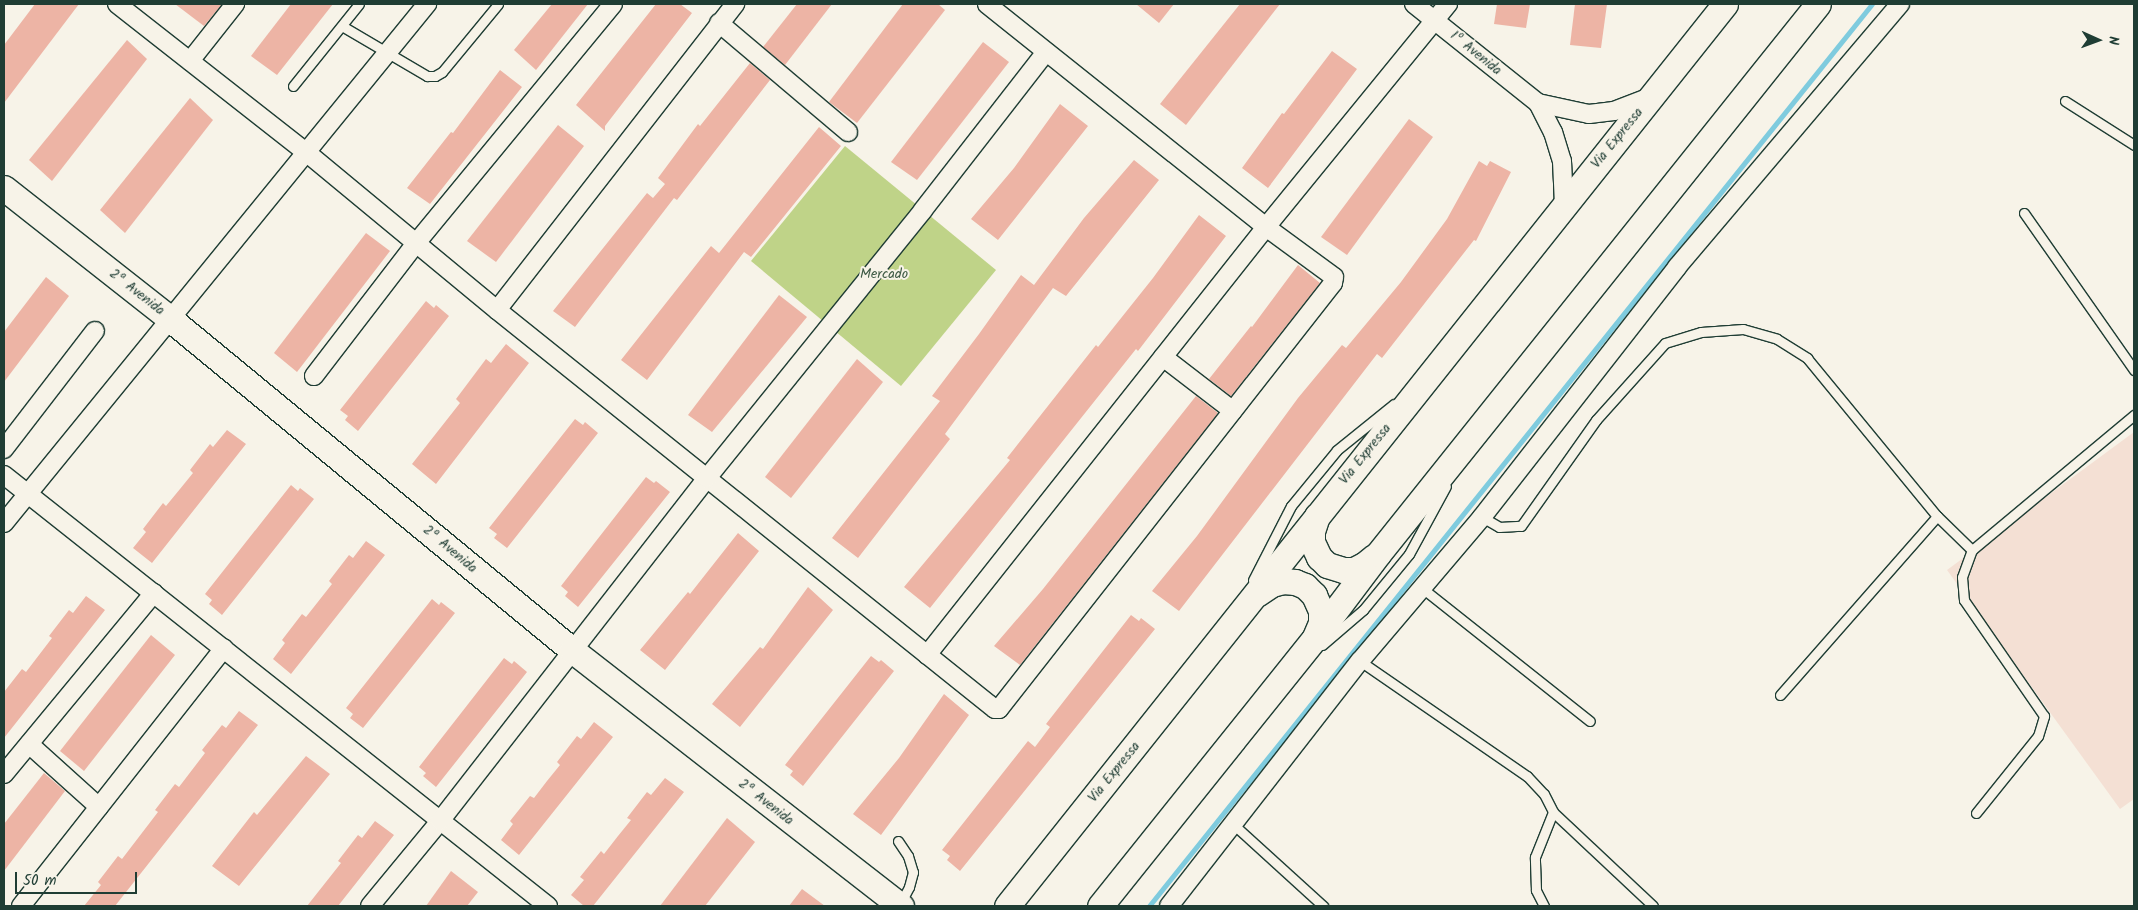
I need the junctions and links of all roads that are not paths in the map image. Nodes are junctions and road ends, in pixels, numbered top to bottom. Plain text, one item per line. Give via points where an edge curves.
1 (236, 4) edge
2 (359, 4) edge
3 (427, 4) edge
4 (498, 4) edge
5 (613, 4) edge
6 (734, 4) edge
7 (988, 4) edge
8 (1414, 4) edge
9 (1448, 4) edge
10 (1725, 4) edge
11 (1818, 4) edge
12 (1900, 4) edge
13 (125, 6) edge
14 (1436, 21) junction
15 (719, 23) junction
16 (342, 26) junction
17 (1046, 52) junction
18 (386, 54) junction
19 (190, 61) junction
20 (293, 86) dead end
21 (1650, 97) junction
22 (2065, 101) dead end
23 (1538, 103) junction
24 (848, 132) dead end
25 (2134, 145) edge
26 (306, 152) junction
27 (4, 188) edge
28 (1564, 205) junction
29 (2024, 214) dead end
30 (1266, 227) junction
31 (417, 242) junction
32 (497, 310) junction
33 (169, 318) junction
34 (95, 331) dead end
35 (1164, 357) junction
36 (2134, 370) edge
37 (314, 376) dead end
38 (1425, 378) junction
39 (1233, 411) junction
40 (2134, 415) edge
41 (1478, 428) junction
42 (4, 449) edge
43 (4, 475) edge
44 (707, 478) junction
45 (27, 493) junction
46 (1320, 510) junction
47 (1482, 516) junction
48 (1937, 516) junction
49 (4, 523) edge
50 (1972, 550) junction
51 (1378, 554) junction
52 (1422, 588) junction
53 (154, 593) junction
54 (1256, 595) junction
55 (1226, 633) junction
56 (1314, 640) junction
57 (224, 648) junction
58 (572, 650) junction
59 (927, 655) junction
60 (1360, 661) junction
61 (1282, 680) junction
62 (1780, 695) dead end
63 (1590, 721) dead end
64 (29, 744) junction
65 (4, 774) edge
66 (99, 807) junction
67 (1553, 812) junction
68 (1976, 814) dead end
69 (440, 821) junction
70 (1233, 824) junction
71 (898, 841) dead end
72 (22, 906) edge
73 (370, 906) edge
74 (548, 906) edge
75 (899, 906) edge
76 (1005, 906) edge
77 (1100, 906) edge
78 (1169, 906) edge
79 (1323, 906) edge
80 (1544, 906) edge
81 (1653, 906) edge

1 - 19 street
2 - 16 lane
3 - 18 street
4 - 18 lane via 442,72 435,76 427,76
5 - 31 street
6 - 15 street
7 - 17 street
8 - 14 street, 1º Avenida
9 - 14 street
10 - 21 main road, Via Expressa
11 - 41 main road
12 - 47 street via 1677,267
13 - 19 street
14 - 23 street, 1º Avenida
14 - 30 street
15 - 24 street
15 - 32 street
16 - 18 lane
16 - 20 lane
17 - 30 street
17 - 44 street
18 - 26 street
19 - 26 street
21 - 23 street via 1614,111 1589,114
21 - 28 main road, Via Expressa
22 - 25 lane
23 - 28 street via 1553,132 1562,161
26 - 31 street
26 - 33 street
27 - 33 main road, 2ª Avenida
28 - 38 main road, Via Expressa
29 - 36 lane
30 - 35 street
30 - 39 street via 1331,274 1333,283
31 - 32 street
31 - 37 street
32 - 44 street
33 - 45 street
33 - 58 main road, 2ª Avenida
34 - 42 street
35 - 39 street
35 - 59 street
38 - 46 main road, Via Expressa
38 - 55 lane via 1337,450 1291,506
39 - 59 street via 1002,708 995,709
40 - 50 lane
41 - 51 main road
41 - 61 lane via 1409,554 1363,610
43 - 45 street
44 - 58 street
44 - 59 street
45 - 49 street
45 - 53 street
46 - 51 main road via 1313,525 1312,542 1327,565 1354,570
46 - 54 main road, Via Expressa
47 - 48 lane via 1499,527 1521,526 1596,420 1665,343 1702,332 1743,329 1777,339 1807,358
47 - 52 street
48 - 50 lane
48 - 62 lane
50 - 68 lane via 1962,577 1964,600 2044,716 2038,736
51 - 56 main road
52 - 60 street
52 - 63 lane
53 - 57 street
53 - 64 street
54 - 55 main road, Via Expressa
54 - 56 main road via 1283,581 1295,582 1310,590 1321,611 1321,623
55 - 76 main road, Via Expressa
56 - 61 main road
57 - 66 street
57 - 69 street
58 - 69 street
58 - 75 main road, 2ª Avenida
60 - 67 lane via 1528,776 1544,794
60 - 70 street
61 - 77 main road
64 - 65 street
64 - 66 street
66 - 72 street
67 - 80 lane via 1535,857 1536,890
67 - 81 lane
69 - 73 street
69 - 74 street
70 - 78 street
70 - 79 lane
71 - 75 lane via 913,872

